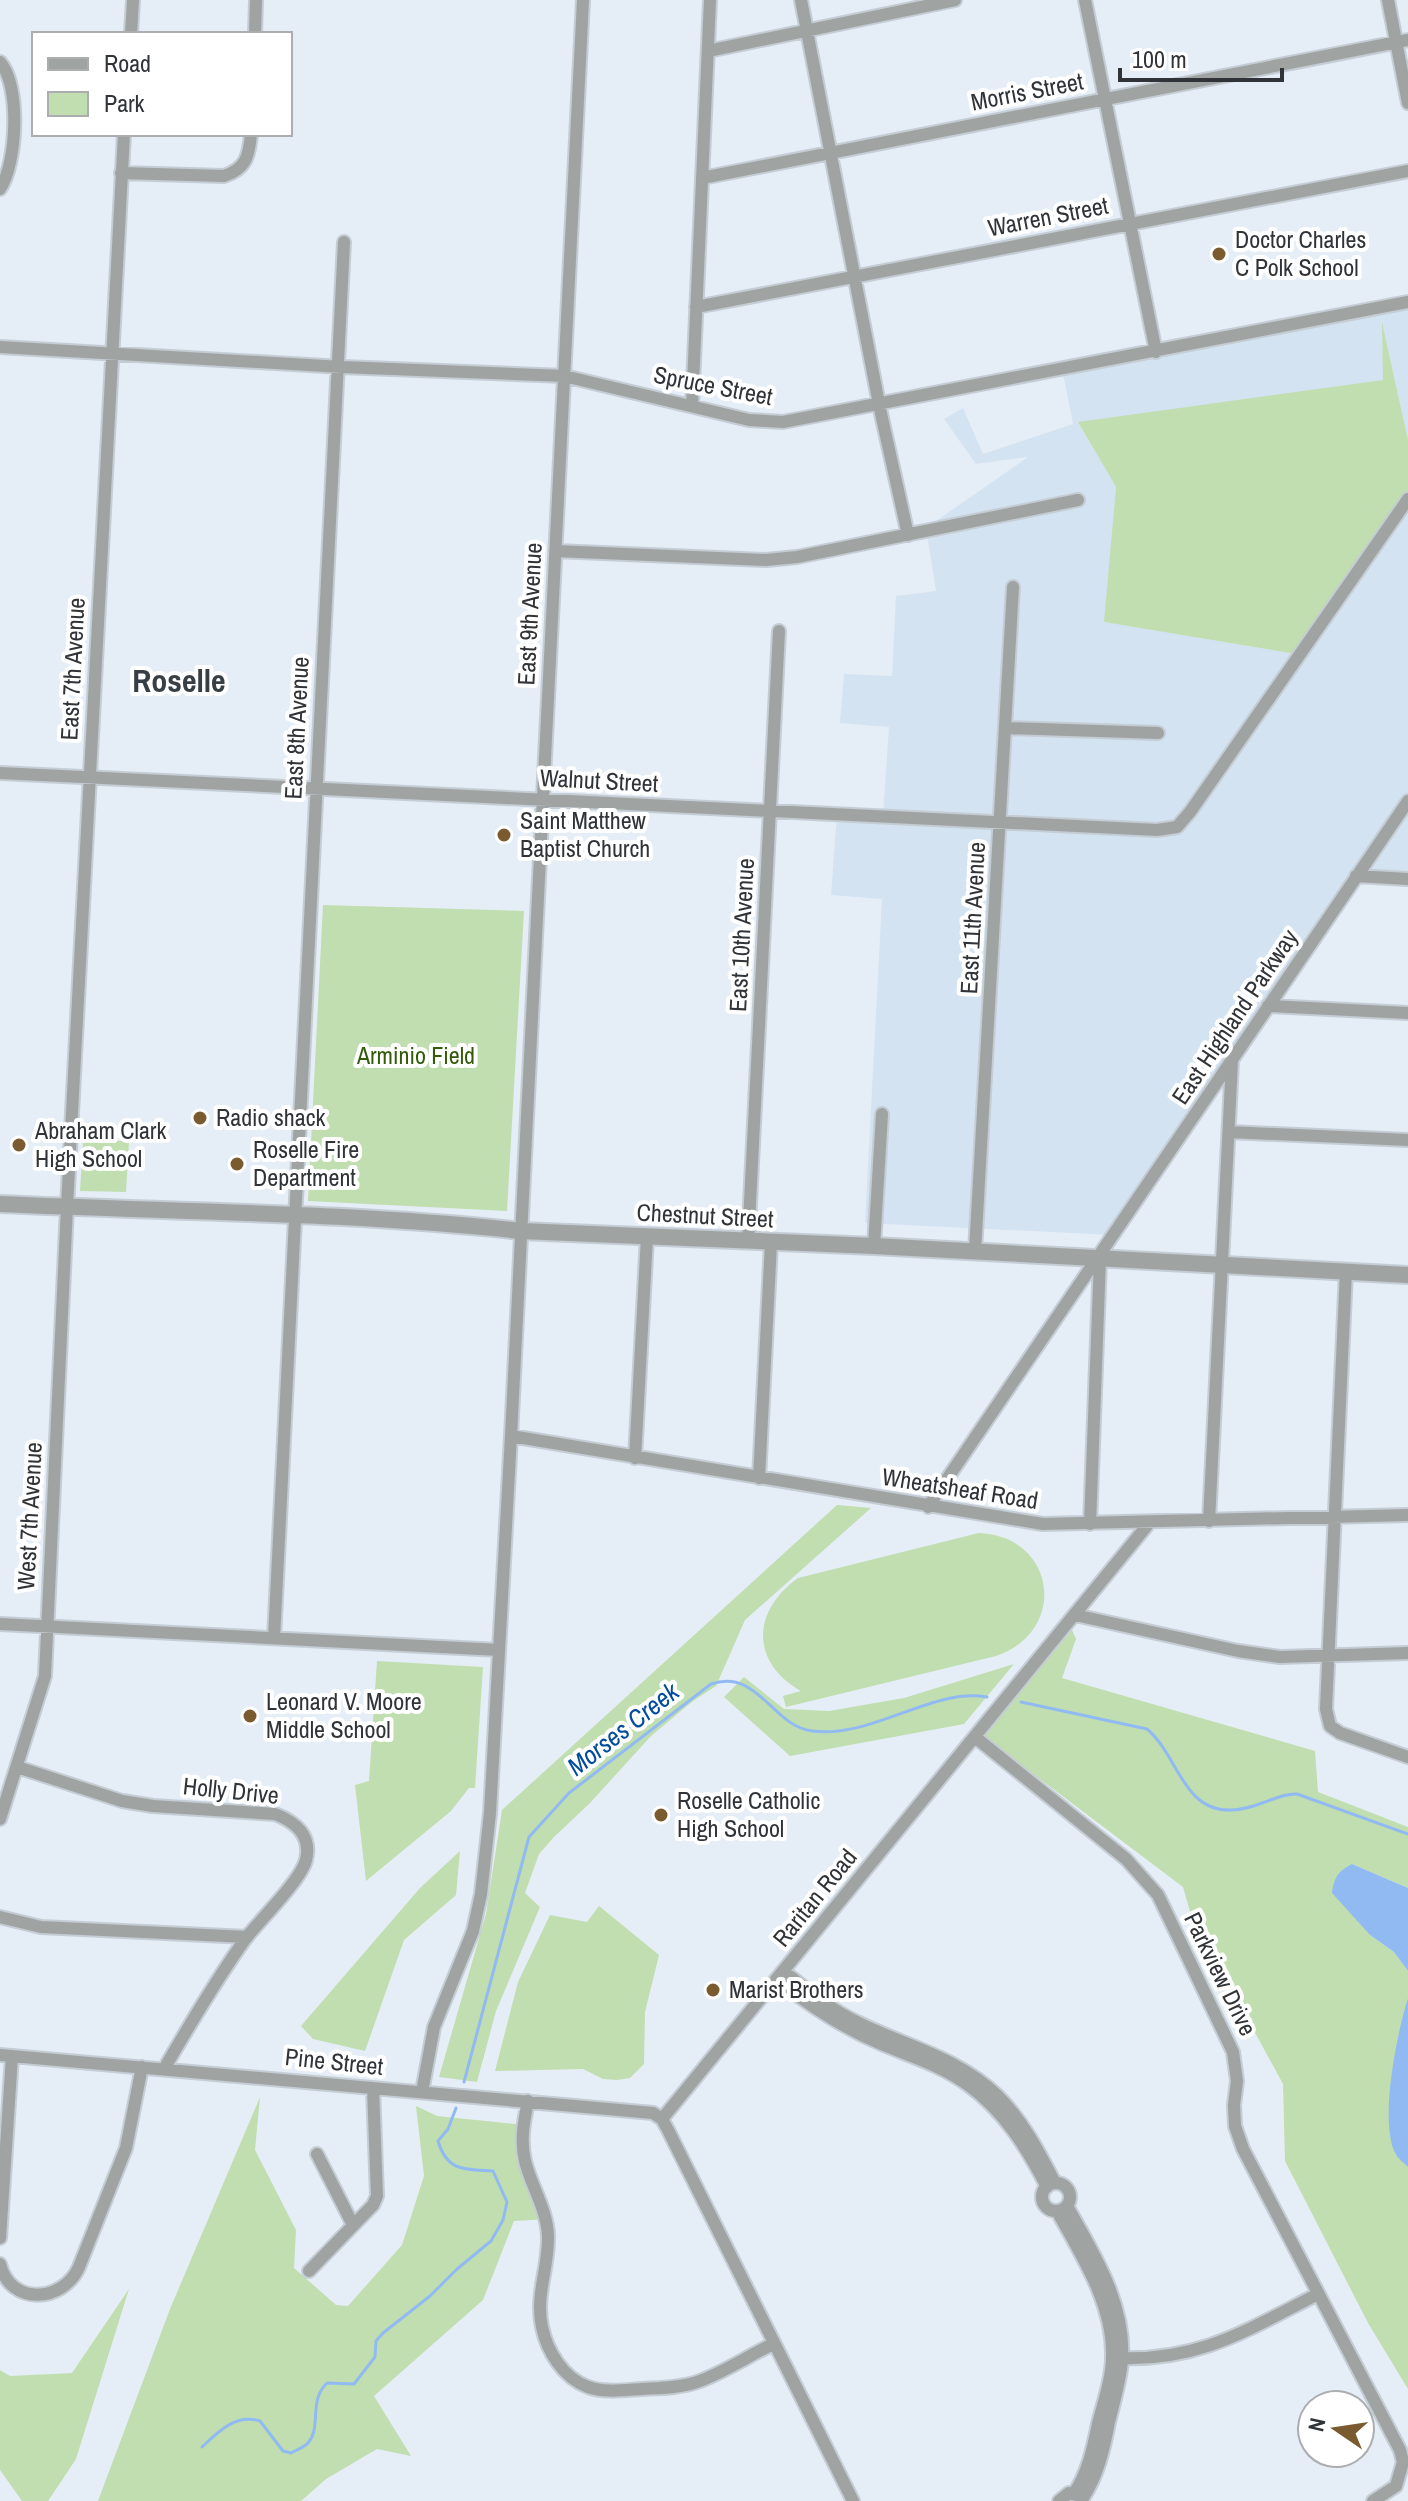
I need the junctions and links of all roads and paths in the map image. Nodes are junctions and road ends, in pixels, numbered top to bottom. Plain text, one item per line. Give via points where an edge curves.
1 (133, 0) edge
2 (256, 0) edge
3 (583, 0) edge
4 (710, 0) edge
5 (801, 0) edge
6 (955, 0) edge
7 (1085, 0) edge
8 (1388, 0) edge
9 (807, 30) junction
10 (131, 32) edge
11 (255, 32) edge
12 (1402, 42) edge
13 (708, 51) junction
14 (0, 62) edge
15 (1106, 99) junction
16 (1408, 103) edge
17 (124, 136) edge
18 (251, 136) edge
19 (831, 153) junction
20 (1408, 171) edge
21 (121, 173) junction
22 (702, 178) junction
23 (0, 189) edge
24 (1131, 223) junction
25 (344, 242) dead end
26 (854, 276) junction
27 (1408, 302) edge
28 (696, 307) junction
29 (0, 347) edge
30 (1156, 352) junction
31 (112, 354) junction
32 (338, 367) junction
33 (564, 376) junction
34 (879, 404) junction
35 (692, 406) junction
36 (1408, 499) edge
37 (1078, 500) dead end
38 (908, 535) junction
39 (556, 551) junction
40 (1013, 587) dead end
41 (779, 631) dead end
42 (1005, 728) junction
43 (1158, 733) dead end
44 (0, 773) edge
45 (89, 778) junction
46 (316, 789) junction
47 (543, 801) junction
48 (1408, 801) edge
49 (770, 811) junction
50 (1000, 822) junction
51 (1356, 876) junction
52 (1408, 879) edge
53 (1268, 1006) junction
54 (1408, 1013) edge
55 (1233, 1058) junction
56 (882, 1114) dead end
57 (1229, 1132) junction
58 (1408, 1140) edge
59 (0, 1204) edge
60 (67, 1207) junction
61 (294, 1216) junction
62 (521, 1231) junction
63 (647, 1237) junction
64 (748, 1242) junction
65 (771, 1243) junction
66 (874, 1246) junction
67 (975, 1251) junction
68 (1100, 1258) junction
69 (1222, 1266) junction
70 (1346, 1271) junction
71 (1408, 1275) edge
72 (511, 1436) junction
73 (635, 1458) junction
74 (759, 1478) junction
75 (928, 1507) junction
76 (1408, 1515) edge
77 (1333, 1518) junction
78 (1209, 1521) junction
79 (1150, 1522) junction
80 (1090, 1524) junction
81 (1075, 1615) junction
82 (0, 1624) edge
83 (46, 1626) junction
84 (274, 1638) junction
85 (499, 1650) junction
86 (1408, 1653) edge
87 (1326, 1656) junction
88 (975, 1737) junction
89 (1408, 1757) edge
90 (17, 1767) junction
91 (0, 1819) edge
92 (0, 1917) edge
93 (247, 1937) junction
94 (780, 1975) junction
95 (6, 2055) edge
96 (142, 2067) junction
97 (164, 2069) junction
98 (373, 2088) junction
99 (422, 2092) junction
100 (528, 2101) junction
101 (662, 2119) junction
102 (317, 2154) dead end
103 (1051, 2185) junction
104 (1062, 2208) junction
105 (353, 2225) junction
106 (0, 2238) edge
107 (0, 2264) edge
108 (309, 2271) dead end
109 (1318, 2294) junction
110 (773, 2344) junction
111 (1117, 2358) junction
112 (1080, 2497) edge
113 (853, 2501) edge
114 (1059, 2501) edge
115 (1373, 2501) edge

1 - 10 street
2 - 11 street
3 - 33 street, East 9th Avenue
4 - 13 street
5 - 9 street
6 - 9 street
7 - 15 street
8 - 12 street
9 - 13 street
9 - 19 street
12 - 15 street, Morris Street
12 - 16 street
13 - 22 street
14 - 23 street via 13,96 14,132
15 - 19 street, Morris Street
15 - 24 street
17 - 21 street, East 7th Avenue
18 - 21 street via 247,158 237,172 224,176
19 - 22 street, Morris Street
19 - 26 street
20 - 24 street, Warren Street
21 - 31 street, East 7th Avenue
22 - 28 street
24 - 26 street, Warren Street
24 - 30 street
25 - 32 street, East 8th Avenue
26 - 28 street, Warren Street
26 - 34 street
27 - 30 street, Spruce Street
28 - 35 street
29 - 31 street, Spruce Street
30 - 34 street, Spruce Street
31 - 32 street, Spruce Street
31 - 45 street, East 7th Avenue
32 - 33 street, Spruce Street
32 - 46 street, East 8th Avenue
33 - 35 street, Spruce Street
33 - 39 street, East 9th Avenue
34 - 35 street, Spruce Street via 783,422
34 - 38 street
36 - 50 street, Walnut Street via 1177,827
37 - 38 street
38 - 39 street via 766,560
39 - 47 street, East 9th Avenue
40 - 42 street, East 11th Avenue
41 - 49 street, East 10th Avenue
42 - 43 street
42 - 50 street, East 11th Avenue
44 - 45 street, Walnut Street
45 - 46 street, Walnut Street
45 - 60 street, East 7th Avenue
46 - 47 street, Walnut Street
46 - 61 street, East 8th Avenue
47 - 49 street, Walnut Street
47 - 62 street, East 9th Avenue
48 - 51 street, East Highland Parkway
49 - 50 street, Walnut Street
49 - 64 street, East 10th Avenue
50 - 67 street, East 11th Avenue
51 - 52 street
51 - 53 street, East Highland Parkway
53 - 54 street
53 - 55 street, East Highland Parkway
55 - 57 street
55 - 68 street, East Highland Parkway
56 - 66 street
57 - 58 street
57 - 69 street
59 - 60 street, Chestnut Street
60 - 61 street, Chestnut Street
60 - 83 street, West 7th Avenue
61 - 62 street, Chestnut Street
61 - 84 street, East 8th Avenue
62 - 63 street, Chestnut Street
62 - 72 street, East 9th Avenue
63 - 64 street, Chestnut Street
63 - 73 street
64 - 65 street, Chestnut Street
65 - 66 street, Chestnut Street
65 - 74 street
66 - 67 street, Chestnut Street
67 - 68 street, Chestnut Street
68 - 69 street, Chestnut Street
68 - 75 street, East Highland Parkway
68 - 80 street
69 - 70 street, Chestnut Street
69 - 78 street
70 - 71 street, Chestnut Street
70 - 77 street
72 - 73 street, Wheatsheaf Road
72 - 85 street, East 9th Avenue
73 - 74 street, Wheatsheaf Road
74 - 75 street, Wheatsheaf Road
75 - 80 street, Wheatsheaf Road via 1043,1524
76 - 77 street, Wheatsheaf Road
77 - 78 street, Wheatsheaf Road
77 - 87 street
78 - 79 street, Wheatsheaf Road
79 - 80 street, Wheatsheaf Road
79 - 81 street, Raritan Road
81 - 87 street via 1238,1651
81 - 88 street, Raritan Road
82 - 83 street
83 - 84 street
83 - 90 street, West 7th Avenue via 44,1684
84 - 85 street
85 - 99 street, East 9th Avenue via 481,1894 473,1931 431,2039
86 - 87 street
87 - 89 street via 1330,1726
88 - 94 street, Raritan Road
88 - 109 street, Parkview Drive via 1126,1859 1158,1895 1233,2052 1235,2126 1243,2149
90 - 91 street, West 7th Avenue
90 - 93 street, Holly Drive via 122,1801 267,1813 297,1826 307,1842 304,1866
92 - 93 street via 41,1927
93 - 97 street, Holly Drive
94 - 101 street, Raritan Road
94 - 103 street via 784,1985 848,2029 926,2061 971,2087 1006,2120
95 - 96 street, Pine Street
95 - 106 street
96 - 97 street, Pine Street
96 - 107 street via 126,2148 70,2283 46,2295 28,2293 12,2285
97 - 98 street, Pine Street
98 - 99 street, Pine Street
98 - 105 street via 377,2196
99 - 100 street, Pine Street
100 - 101 street, Pine Street via 642,2110
100 - 110 street via 522,2137 525,2162 547,2221 541,2323 546,2345 575,2380 606,2391 672,2387 697,2382
101 - 110 street
102 - 105 street
103 - 104 street via 1064,2185 1069,2192
103 - 104 street via 1042,2194 1044,2203 1049,2209
104 - 111 street via 1116,2306 1121,2324
105 - 108 street
109 - 111 street via 1201,2349 1166,2358
109 - 115 street, Parkview Drive via 1400,2450 1403,2462 1396,2486
110 - 113 street
111 - 112 street via 1103,2453
112 - 114 street via 1065,2494

